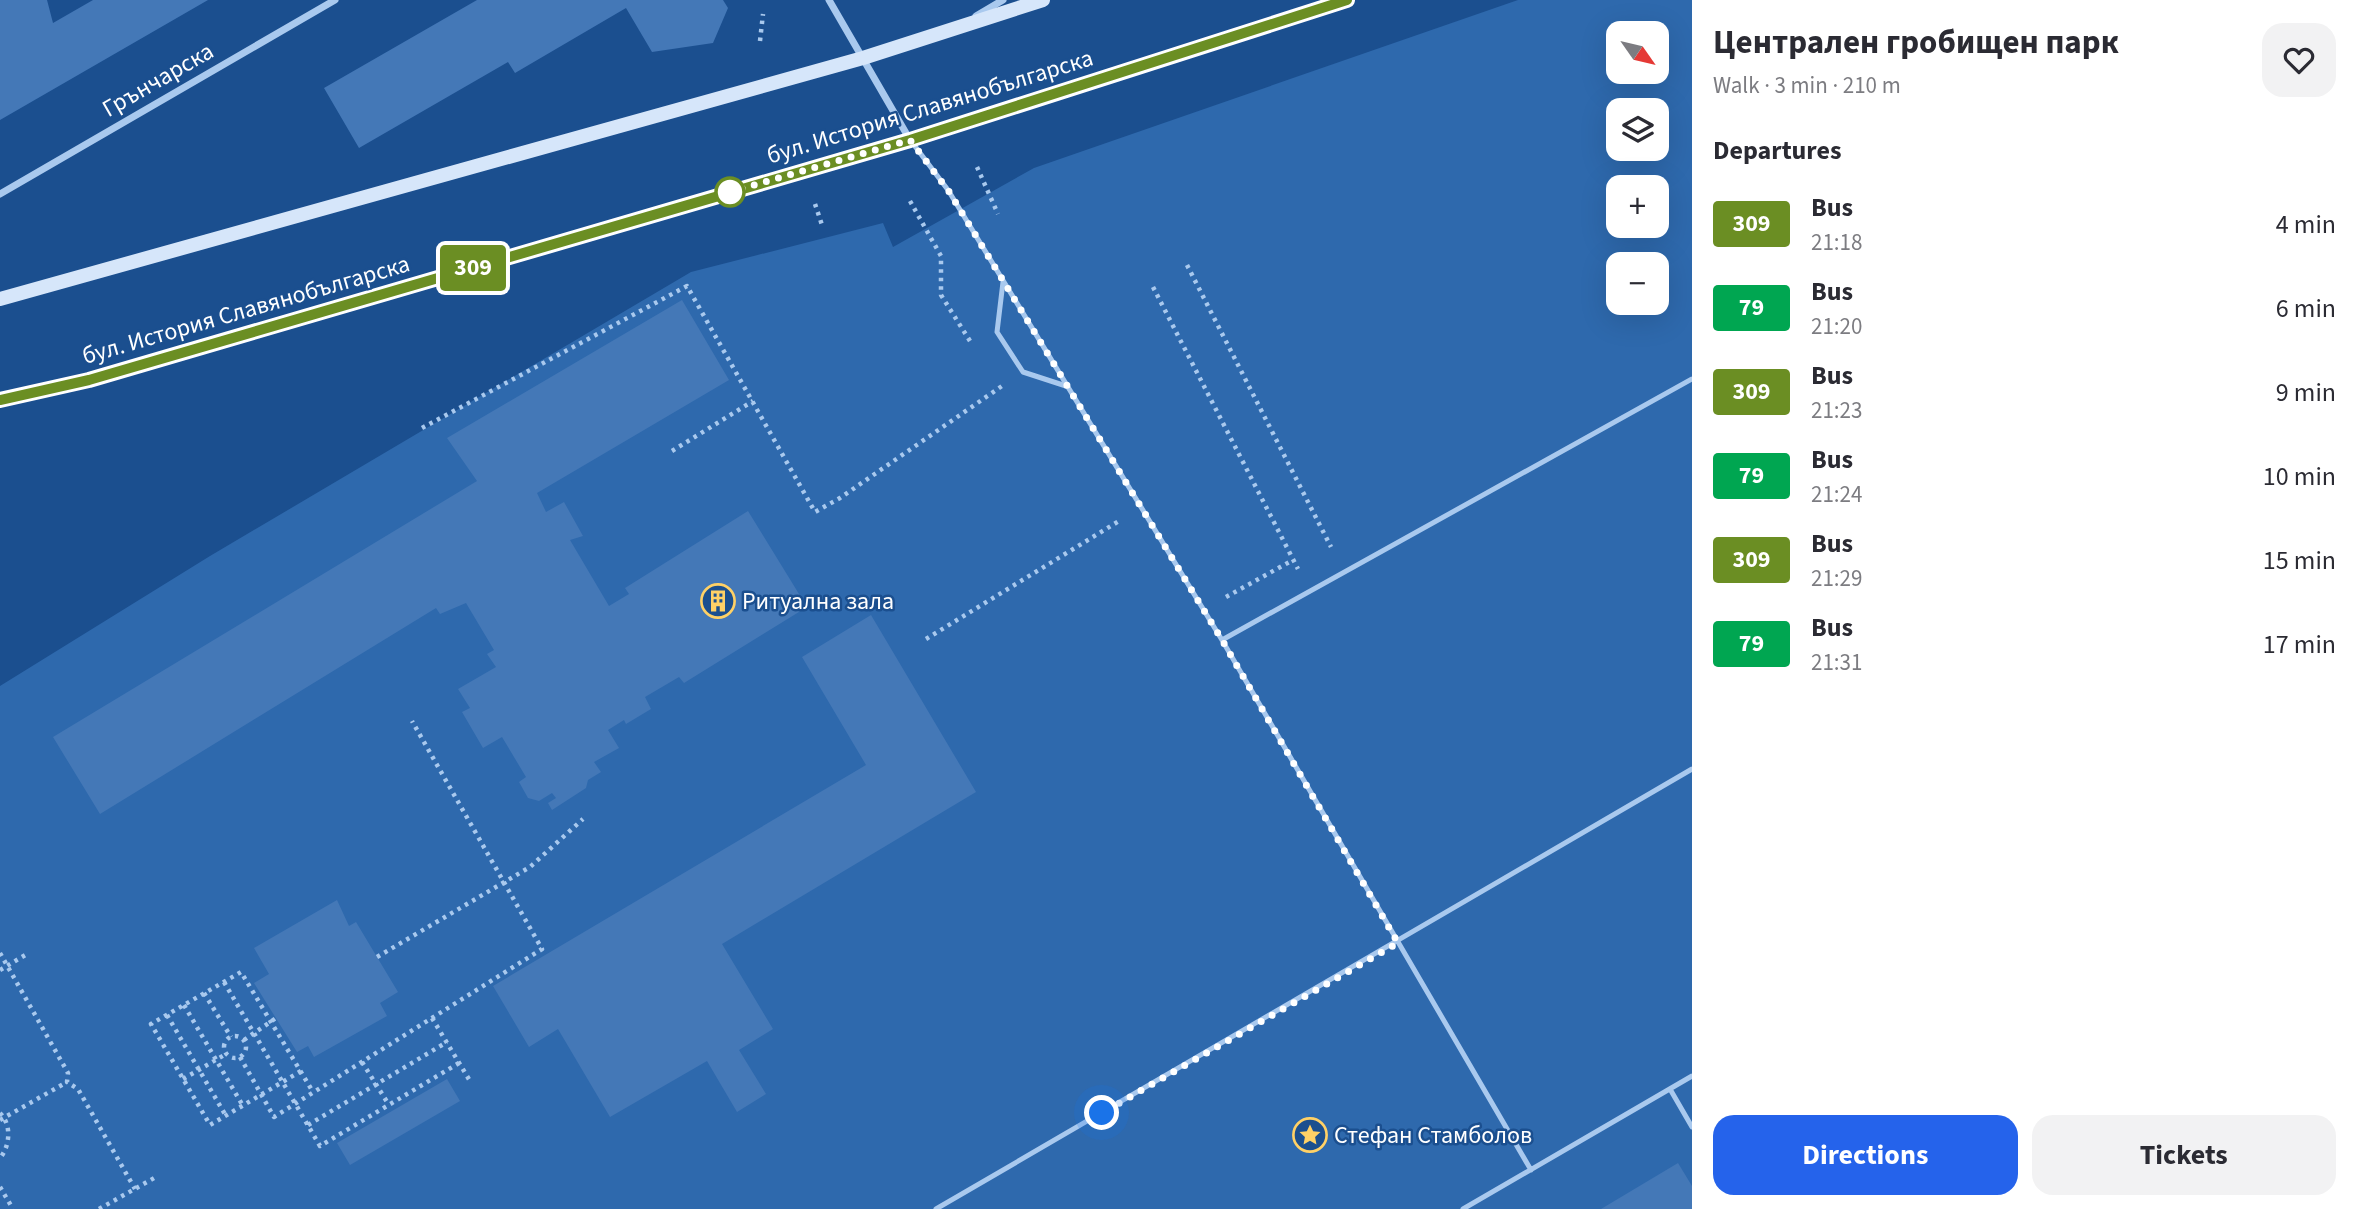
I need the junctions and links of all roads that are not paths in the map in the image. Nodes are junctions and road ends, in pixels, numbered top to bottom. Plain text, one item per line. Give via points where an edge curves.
1 (335, 0) edge
2 (829, 0) edge
3 (1003, 0) edge
4 (1043, 0) edge
5 (1347, 0) edge
6 (961, 26) junction
7 (863, 58) junction
8 (910, 140) junction
9 (0, 194) edge
10 (1003, 281) junction
11 (0, 299) edge
12 (1692, 379) edge
13 (1066, 386) junction
14 (0, 400) edge
15 (1222, 640) junction
16 (1692, 769) edge
17 (1398, 943) junction
18 (1692, 1076) edge
19 (1670, 1089) junction
20 (1692, 1127) edge
21 (1531, 1170) junction
22 (936, 1209) edge
23 (1463, 1209) edge

1 - 9 street, Грънчарска
2 - 7 street
3 - 6 street
4 - 6 main road
5 - 8 main road, бул. История Славянобългарска
6 - 7 main road
7 - 8 street
7 - 11 main road
8 - 10 lane via 948,190
8 - 14 main road, бул. История Славянобългарска via 89,380
10 - 13 lane
10 - 13 lane via 997,332 1023,372
12 - 15 lane
13 - 15 lane
15 - 17 lane
16 - 17 lane
17 - 21 lane
17 - 22 lane
18 - 19 lane
19 - 20 lane
19 - 21 lane
21 - 23 lane

